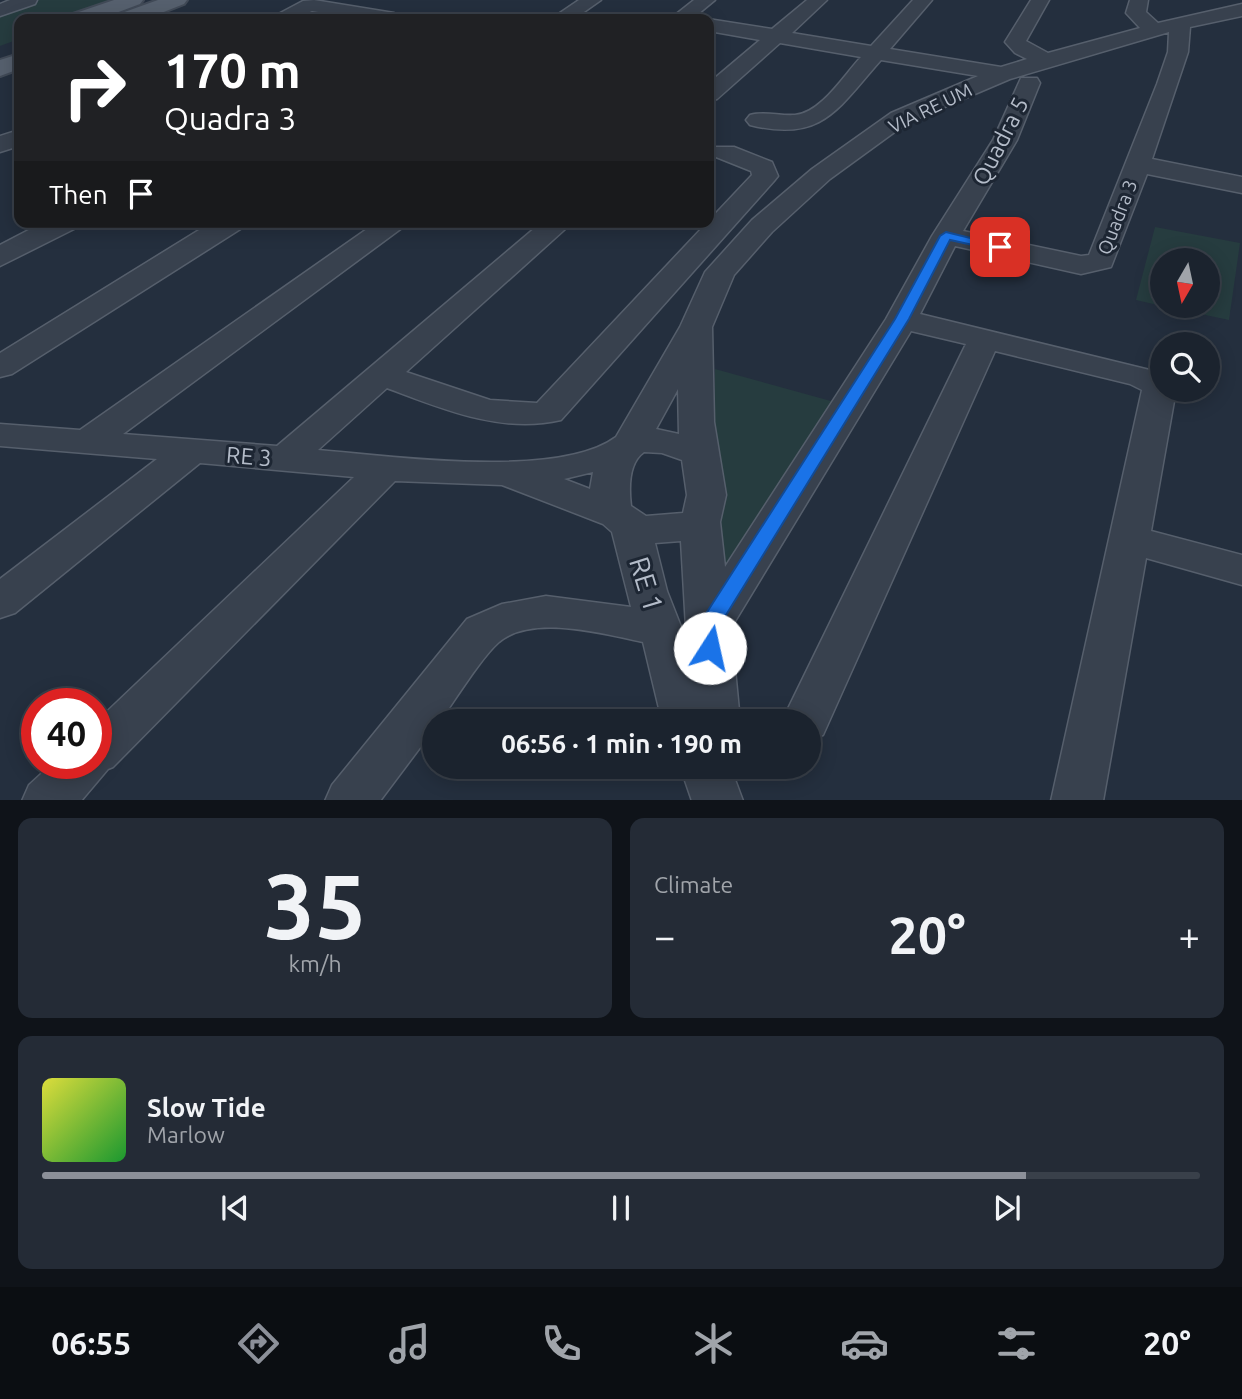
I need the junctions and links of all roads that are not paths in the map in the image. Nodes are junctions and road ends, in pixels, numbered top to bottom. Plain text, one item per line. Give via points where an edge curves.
1 (28, 0) edge
2 (133, 0) edge
3 (177, 0) edge
4 (390, 0) edge
5 (592, 0) edge
6 (706, 0) edge
7 (818, 0) edge
8 (923, 0) edge
9 (1040, 0) edge
10 (1139, 0) edge
11 (0, 10) edge
12 (1242, 10) edge
13 (361, 13) junction
14 (95, 14) edge
15 (140, 14) edge
16 (290, 14) edge
17 (366, 14) edge
18 (569, 14) edge
19 (687, 14) edge
20 (714, 26) edge
21 (1167, 26) junction
22 (776, 37) junction
23 (876, 52) junction
24 (1026, 72) junction
25 (714, 90) edge
26 (758, 120) dead end
27 (725, 152) dead end
28 (1137, 164) junction
29 (1242, 185) edge
30 (55, 228) edge
31 (222, 228) edge
32 (388, 228) edge
33 (552, 228) edge
34 (946, 236) junction
35 (0, 257) edge
36 (902, 319) junction
37 (696, 327) junction
38 (985, 338) junction
39 (0, 367) edge
40 (380, 374) junction
41 (0, 435) edge
42 (88, 442) junction
43 (624, 449) junction
44 (192, 451) junction
45 (699, 454) junction
46 (285, 459) junction
47 (386, 468) junction
48 (499, 472) junction
49 (623, 521) junction
50 (700, 522) junction
51 (1128, 539) junction
52 (1242, 570) edge
53 (0, 602) edge
54 (708, 628) junction
55 (662, 629) junction
56 (681, 709) edge
57 (715, 709) edge
58 (812, 709) edge
59 (112, 737) edge
60 (69, 779) edge
61 (47, 800) edge
62 (350, 800) edge
63 (1077, 800) edge

1 - 11 street
2 - 14 main road
3 - 15 main road
4 - 13 street
5 - 18 street
6 - 19 street
7 - 22 street
8 - 23 street
9 - 24 street via 1015,42 1022,49
10 - 21 street via 1136,13
12 - 21 street, VIA RE UM
13 - 16 street via 310,5
13 - 17 street
20 - 22 street
21 - 24 street, VIA RE UM
21 - 28 street, Quadra 3 via 1178,51
22 - 23 street
22 - 25 street
23 - 24 street
23 - 26 street via 820,116 797,122
24 - 34 street, Quadra 5 via 1005,140
24 - 37 street, VIA RE UM via 899,118 821,174 762,226 720,272
27 - 40 street via 754,161 763,167 765,176 548,412 508,416
28 - 29 street
28 - 34 street, Quadra 3 via 1101,261 1095,264 1081,265
30 - 35 street
31 - 39 street
32 - 42 street
33 - 40 street
34 - 36 street, Quadra 5
36 - 38 street
36 - 54 street, Quadra 5
37 - 43 street, VIA RE UM
37 - 45 street, VIA RE UM
38 - 51 street via 1155,383 1159,396
38 - 58 street
40 - 46 street
41 - 42 street, RE 3
42 - 44 street, RE 3
43 - 45 street via 661,441
43 - 48 street, RE 3 via 570,467
43 - 49 street via 607,496
44 - 46 street, RE 3
44 - 53 street
45 - 50 street via 708,485
46 - 47 street, RE 3
47 - 48 street, RE 3
47 - 59 street
48 - 49 street, RE 3 via 556,489
49 - 50 street via 661,532
49 - 55 street, RE 1
50 - 54 street
51 - 52 street
51 - 63 street
54 - 57 street
55 - 56 street, RE 1
55 - 62 street via 549,612 518,614 495,622 483,631
60 - 61 street

